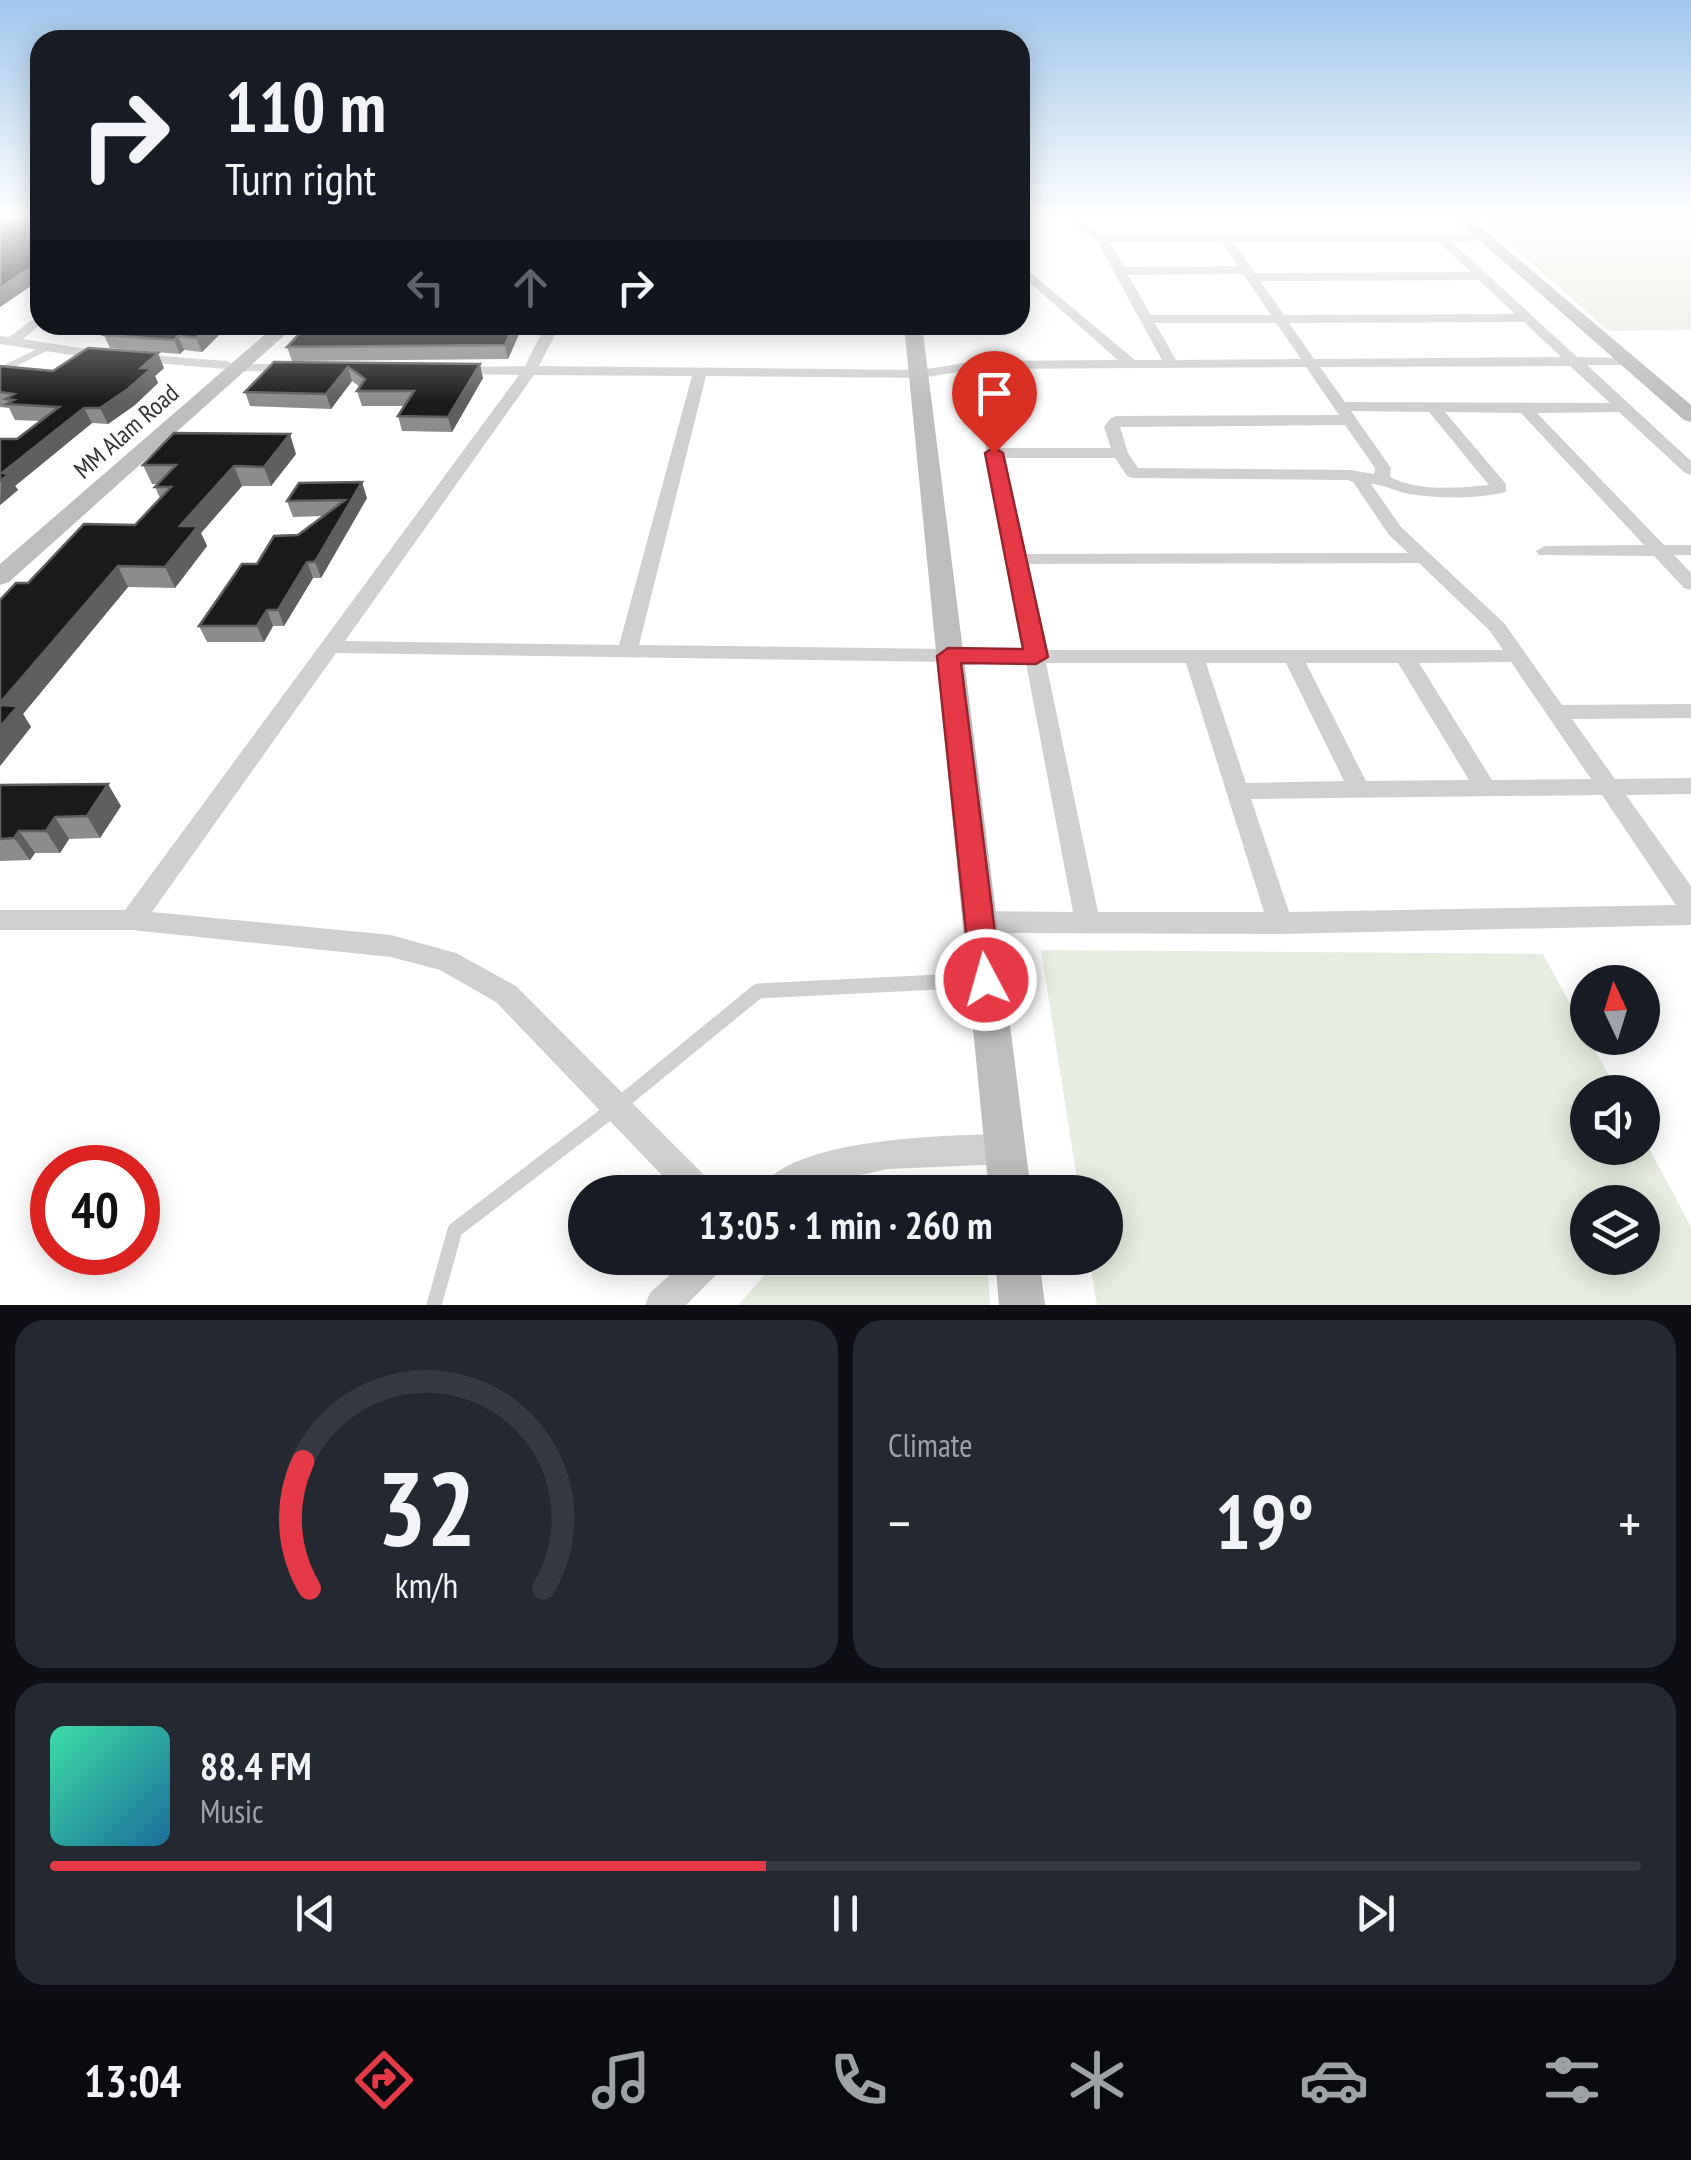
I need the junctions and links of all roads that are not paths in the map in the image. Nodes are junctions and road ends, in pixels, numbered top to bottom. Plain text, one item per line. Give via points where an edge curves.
1 (1035, 280) edge
2 (1125, 280) edge
3 (1253, 280) edge
4 (1487, 280) edge
5 (1537, 280) edge
6 (1543, 280) edge
7 (1282, 318) junction
8 (1527, 318) junction
9 (1147, 319) junction
10 (30, 325) edge
11 (263, 335) edge
12 (275, 335) edge
13 (548, 335) edge
14 (915, 335) edge
15 (6, 342) edge
16 (46, 348) junction
17 (1573, 361) junction
18 (1627, 361) junction
19 (1170, 362) junction
20 (1312, 362) junction
21 (1130, 363) junction
22 (977, 365) junction
23 (234, 366) junction
24 (5, 368) edge
25 (318, 368) edge
26 (434, 370) edge
27 (530, 370) junction
28 (700, 372) junction
29 (920, 374) junction
30 (1691, 400) edge
31 (1432, 406) junction
32 (1625, 407) junction
33 (1525, 409) junction
34 (1346, 413) junction
35 (1691, 416) edge
36 (994, 453) junction
37 (1120, 453) junction
38 (1691, 470) edge
39 (1359, 479) junction
40 (1382, 479) junction
41 (1660, 550) junction
42 (1691, 550) edge
43 (1545, 551) dead end
44 (0, 558) edge
45 (1424, 558) junction
46 (1017, 559) junction
47 (0, 576) edge
48 (1691, 584) edge
49 (332, 647) junction
50 (627, 652) junction
51 (948, 656) junction
52 (1406, 656) junction
53 (1517, 656) junction
54 (1036, 657) junction
55 (1293, 657) junction
56 (1194, 658) junction
57 (1691, 711) edge
58 (1559, 712) junction
59 (1608, 786) junction
60 (1691, 786) edge
61 (1484, 788) junction
62 (1358, 789) junction
63 (1238, 790) junction
64 (1691, 906) edge
65 (1691, 915) edge
66 (0, 920) edge
67 (132, 920) junction
68 (980, 922) junction
69 (1088, 923) junction
70 (1280, 923) junction
71 (986, 980) junction
72 (616, 1107) junction
73 (1006, 1149) junction
74 (682, 1175) edge
75 (806, 1175) edge
76 (1008, 1175) edge
77 (693, 1275) edge
78 (1019, 1275) edge
79 (434, 1305) edge
80 (662, 1305) edge
81 (1022, 1305) edge

1 - 21 street
2 - 9 street
3 - 7 street
4 - 8 street
5 - 18 street
6 - 30 street
7 - 8 street
7 - 9 street
7 - 20 street
8 - 17 street
9 - 19 street
10 - 15 street
11 - 23 street, MM Alam Road
12 - 23 street, MM Alam Road
13 - 27 street
14 - 29 street
15 - 16 street
16 - 23 street
16 - 24 lane
17 - 18 street
17 - 20 street
17 - 32 street
18 - 35 street
19 - 20 street
19 - 21 street
20 - 34 street
21 - 22 street
22 - 29 street
22 - 36 street
23 - 25 street
23 - 44 street, MM Alam Road
23 - 47 street, MM Alam Road
26 - 27 street
27 - 28 street
27 - 49 street
28 - 29 street
28 - 50 street
29 - 51 street
31 - 33 street
31 - 34 street
31 - 40 street via 1500,488 1410,490
32 - 33 street
32 - 38 street
33 - 41 street
34 - 37 street via 1112,414
34 - 40 street via 1383,468
36 - 37 street
36 - 46 street
37 - 39 street via 1133,474
39 - 40 street
39 - 45 street via 1395,531
41 - 42 street
41 - 43 street
41 - 48 street
45 - 46 street
45 - 53 street via 1468,596
46 - 54 street
49 - 50 street
49 - 67 street
50 - 51 street
51 - 54 street
51 - 68 street
52 - 53 street
52 - 55 street
52 - 61 street
53 - 58 street
54 - 56 street
54 - 69 street
55 - 56 street
55 - 62 street
56 - 63 street
57 - 58 street
58 - 59 street
59 - 60 street
59 - 61 street
59 - 64 street
61 - 62 street
62 - 63 street
63 - 70 street
65 - 70 street
66 - 67 street
67 - 72 street via 391,946 446,961 506,994
68 - 69 street
68 - 71 street
69 - 70 street
71 - 72 lane via 758,991
71 - 73 street
72 - 74 street
72 - 79 lane via 455,1230
73 - 75 street via 892,1152
73 - 76 street
77 - 80 street
78 - 81 street

